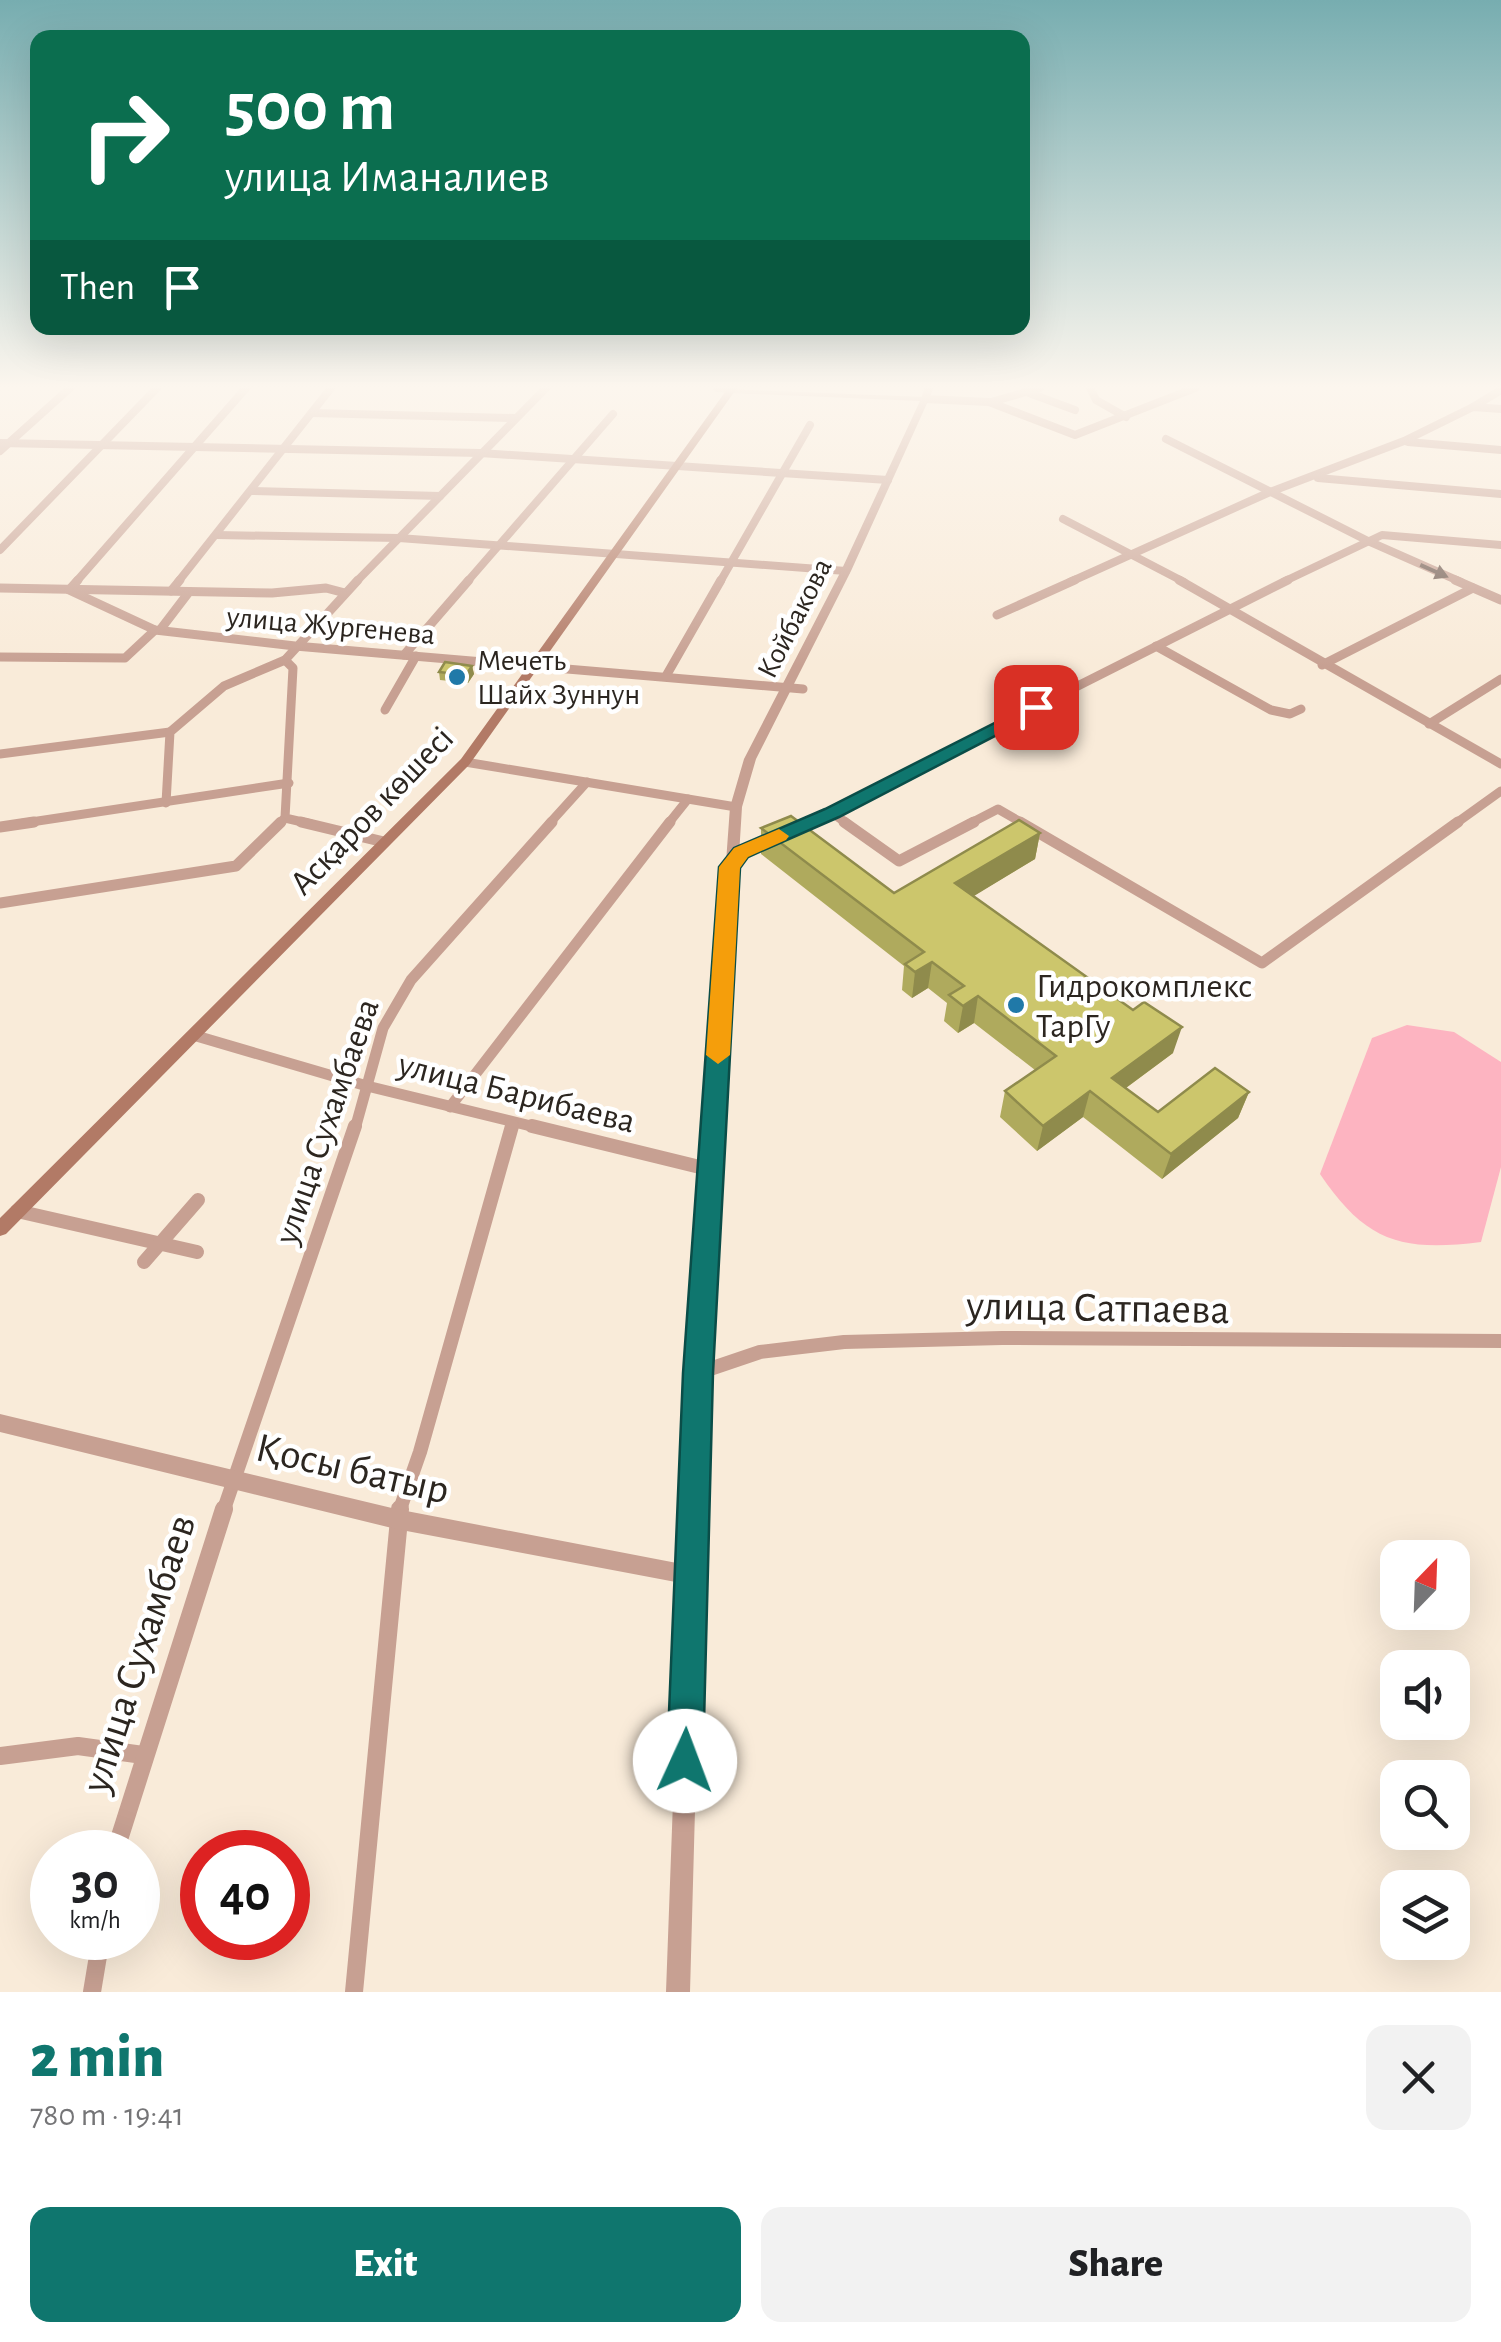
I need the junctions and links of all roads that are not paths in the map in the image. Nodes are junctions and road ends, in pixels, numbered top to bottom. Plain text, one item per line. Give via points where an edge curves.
1 (66, 481) edge
2 (163, 481) edge
3 (259, 481) edge
4 (454, 481) edge
5 (552, 481) edge
6 (664, 481) edge
7 (777, 481) edge
8 (888, 481) edge
9 (1248, 481) edge
10 (1302, 481) edge
11 (1358, 481) edge
12 (252, 490) junction
13 (1270, 492) junction
14 (1501, 494) edge
15 (440, 496) junction
16 (1063, 519) dead end
17 (216, 535) junction
18 (398, 538) junction
19 (1368, 541) junction
20 (1501, 544) edge
21 (494, 547) junction
22 (0, 550) edge
23 (612, 553) junction
24 (1128, 553) junction
25 (729, 562) junction
26 (846, 571) junction
27 (0, 588) edge
28 (1473, 588) junction
29 (70, 590) junction
30 (171, 591) junction
31 (188, 592) junction
32 (345, 593) junction
33 (1501, 600) edge
34 (1230, 607) junction
35 (997, 614) dead end
36 (157, 630) junction
37 (296, 646) junction
38 (1156, 646) junction
39 (404, 654) junction
40 (416, 656) junction
41 (0, 657) edge
42 (285, 660) junction
43 (1322, 665) junction
44 (532, 666) junction
45 (666, 676) junction
46 (1501, 679) edge
47 (786, 688) junction
48 (803, 689) dead end
49 (386, 710) dead end
50 (1300, 710) dead end
51 (1429, 724) junction
52 (170, 732) junction
53 (0, 754) edge
54 (465, 762) junction
55 (1501, 764) edge
56 (587, 782) junction
57 (289, 783) junction
58 (1501, 791) edge
59 (688, 799) junction
60 (166, 803) junction
61 (736, 807) junction
62 (832, 813) junction
63 (285, 818) junction
64 (0, 827) edge
65 (384, 842) junction
66 (730, 867) junction
67 (0, 904) edge
68 (193, 1036) junction
69 (367, 1086) junction
70 (450, 1108) junction
71 (512, 1123) junction
72 (712, 1170) junction
73 (198, 1200) dead end
74 (18, 1211) junction
75 (0, 1229) edge
76 (160, 1244) junction
77 (197, 1252) dead end
78 (144, 1262) dead end
79 (1501, 1341) edge
80 (698, 1373) junction
81 (0, 1422) edge
82 (234, 1477) junction
83 (396, 1519) junction
84 (692, 1575) junction
85 (143, 1754) junction
86 (0, 1756) edge
87 (121, 1830) edge
88 (97, 1960) edge
89 (92, 1992) edge
90 (354, 1992) edge
91 (678, 1992) edge

1 - 22 street
2 - 29 street
3 - 12 street
4 - 15 street
5 - 21 street
6 - 23 main road, Асқаров көшесі
7 - 25 street
8 - 26 street, Койбакова
9 - 13 street
10 - 13 street
11 - 14 street
12 - 15 street
12 - 17 street
13 - 19 street
13 - 24 street
15 - 18 street
16 - 24 street
17 - 18 street
17 - 30 street
18 - 21 street
18 - 32 street
19 - 20 street via 1382,534
19 -> 28 street
19 - 34 street
21 - 23 street
21 - 39 street
23 - 25 street
23 - 44 main road, Асқаров көшесі
24 - 34 street
24 - 35 street
25 - 26 street
25 - 45 street
26 - 47 street, Койбакова
27 - 29 street
28 - 33 street
28 - 43 street
29 - 30 street
29 - 36 street, улица Жургенева
30 - 31 street
31 - 32 street
31 - 36 street
32 - 37 street
34 - 38 street
34 - 43 street
36 - 37 street, улица Жургенева
36 - 41 street via 126,658
37 - 39 street, улица Жургенева
37 - 42 street
38 - 50 street via 1271,710
38 - 62 street
39 - 40 street, улица Жургенева
40 - 44 street, улица Жургенева
40 - 49 street
42 - 52 street via 224,686
42 - 57 street via 293,668
43 - 51 street
44 - 45 street, улица Жургенева
44 - 54 main road, Асқаров көшесі
45 - 47 street, улица Жургенева
46 - 51 street
47 - 48 street, улица Жургенева
47 - 61 street, Койбакова via 750,760
51 - 55 street
52 - 53 street
52 - 60 street
54 - 56 street
54 - 65 main road, Асқаров көшесі
56 - 59 street
56 - 69 street, улица Сухамбаева via 401,994 382,1028
57 - 60 street
57 - 63 street
58 - 62 street via 1262,963 998,809 898,861
59 - 61 street
59 - 70 street
60 - 64 street
61 - 66 street, Койбакова
62 - 66 street via 741,852
63 - 65 street
63 - 67 street via 236,866
65 - 68 main road, Асқаров көшесі
66 - 72 street
68 - 69 street, улица Барибаева
68 - 74 main road, Асқаров көшесі
69 - 70 street, улица Барибаева
69 - 82 street, улица Сухамбаева
70 - 71 street, улица Барибаева
71 - 72 street, улица Барибаева
71 - 83 street
72 - 80 street
73 - 76 street
74 - 75 main road, Асқаров көшесі
74 - 76 street
76 - 77 street
76 - 78 street
79 - 80 street, улица Сатпаева via 844,1342 760,1352
80 - 84 street
81 - 82 street, Қосы батыр
82 - 83 street, Қосы батыр
82 - 85 street, улица Сухамбаев
83 - 84 street, Қосы батыр
83 - 90 street
84 - 91 street
85 - 86 street via 78,1746
85 - 87 street, улица Сухамбаев
88 - 89 street

